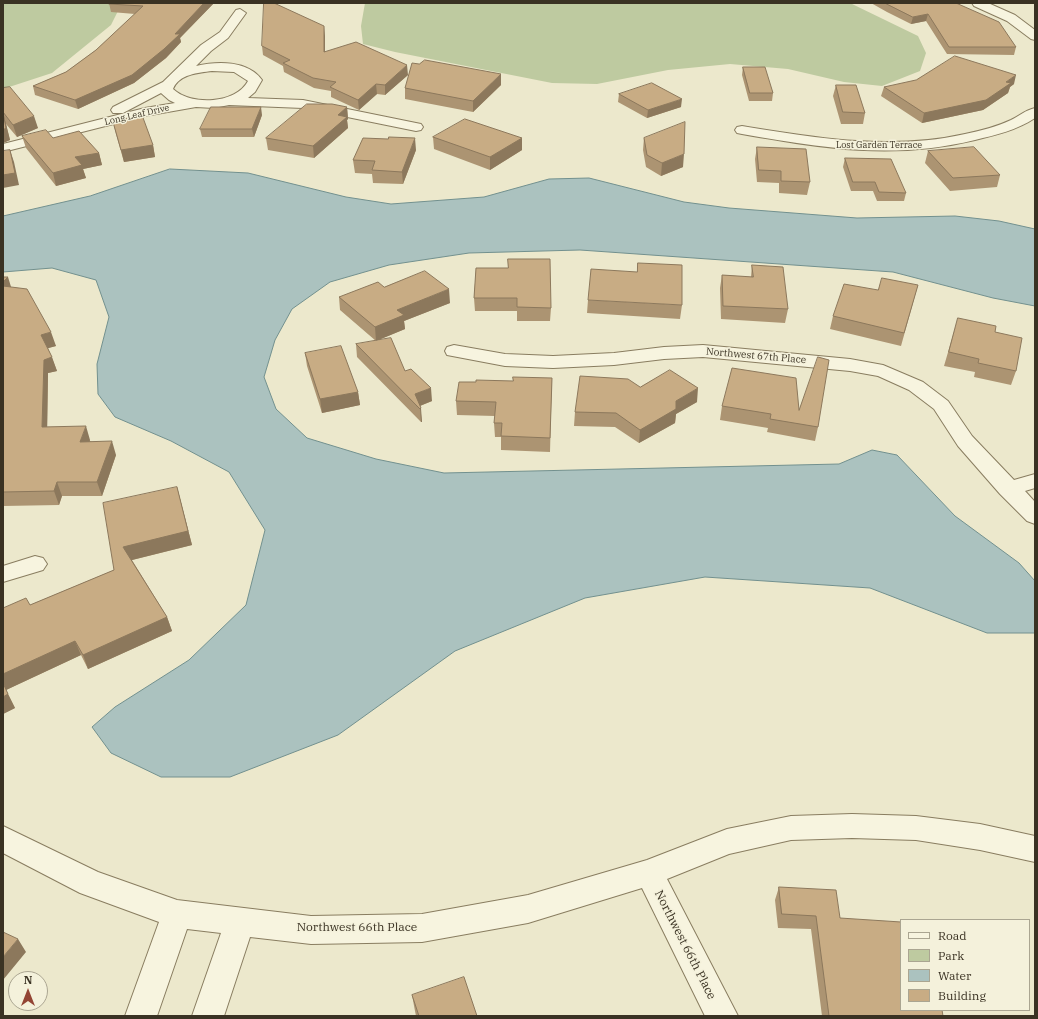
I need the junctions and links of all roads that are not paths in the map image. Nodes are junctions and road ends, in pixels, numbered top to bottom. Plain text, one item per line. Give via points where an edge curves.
1 (984, 4) edge
2 (240, 13) dead end
3 (224, 35) junction
4 (1035, 36) edge
5 (172, 80) junction
6 (262, 82) junction
7 (226, 101) junction
8 (197, 104) junction
9 (303, 104) junction
10 (1035, 112) edge
11 (1029, 125) edge
12 (416, 127) dead end
13 (77, 129) junction
14 (742, 130) dead end
15 (3, 148) edge
16 (454, 351) dead end
17 (1035, 481) edge
18 (1008, 489) junction
19 (1035, 516) edge
20 (35, 564) dead end
21 (3, 574) edge
22 (3, 839) edge
23 (1035, 849) edge
24 (649, 874) junction
25 (177, 914) junction
26 (240, 922) junction
27 (141, 1016) edge
28 (208, 1016) edge
29 (722, 1016) edge

1 - 4 street via 1011,18
2 - 3 street, Long Leaf Drive
3 - 5 street, Long Leaf Drive
3 - 6 street via 232,51
5 - 6 street via 194,70 212,67 236,69
5 - 8 street via 166,90 169,95
5 - 13 street, Long Leaf Drive
6 - 7 street via 249,92
6 - 9 street
7 - 8 street, Long Leaf Drive
7 - 9 street
8 - 13 street, Long Leaf Drive via 145,112
9 - 12 street
10 - 11 street, Lost Garden Terrace
11 - 14 street, Lost Garden Terrace via 932,144 895,146 816,143
13 - 15 street, Long Leaf Drive
16 - 18 street, Northwest 67th Place via 505,360 553,362 703,351 850,365 882,371 916,386 940,406 965,441
17 - 18 street
18 - 19 street, Northwest 67th Place
20 - 21 street
22 - 25 street, Northwest 66th Place via 90,883
23 - 24 street, Northwest 66th Place via 980,837 916,828 791,828 727,842
24 - 26 street, Northwest 66th Place via 528,909 422,928 311,930
24 - 29 street, Northwest 66th Place
25 - 26 street, Northwest 66th Place
25 - 27 street
26 - 28 street

